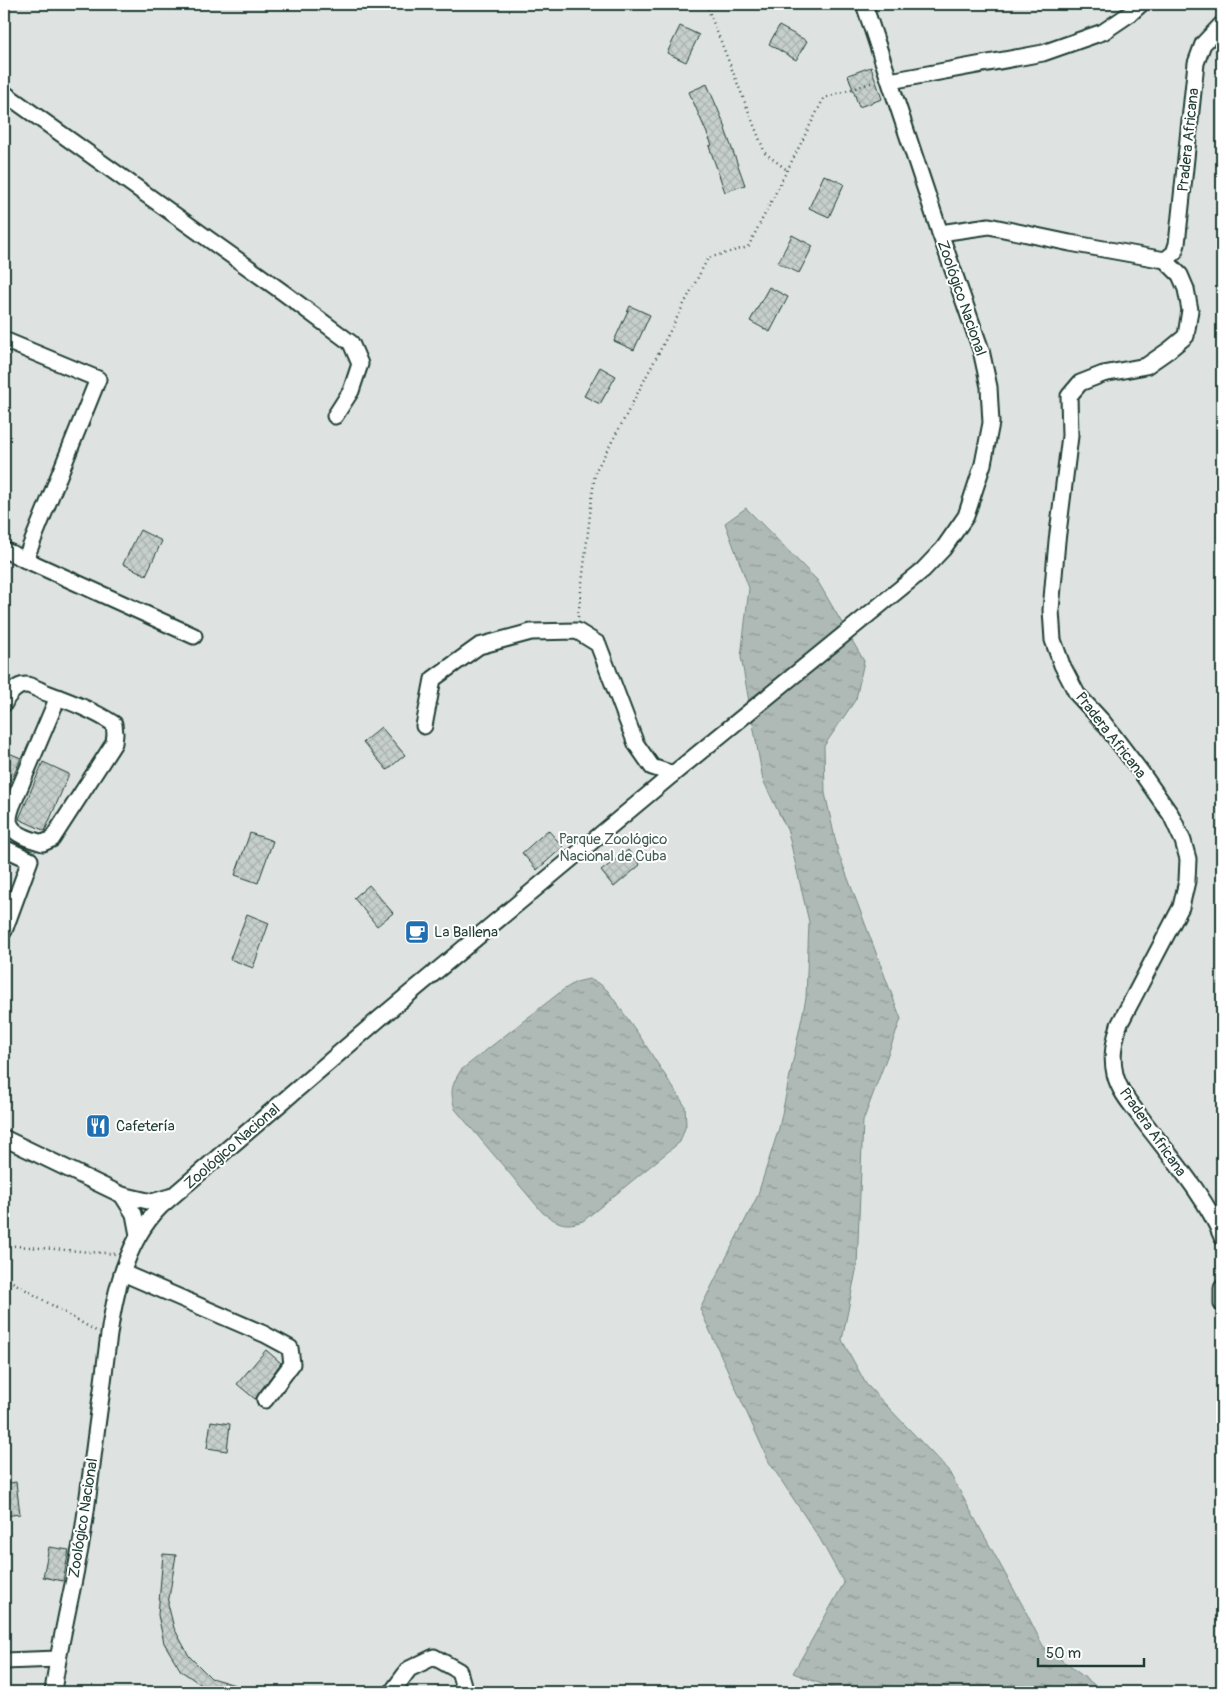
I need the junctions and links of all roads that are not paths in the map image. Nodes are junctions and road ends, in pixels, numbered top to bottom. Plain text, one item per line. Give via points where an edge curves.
1 (864, 4) edge
2 (1141, 4) edge
3 (1222, 24) edge
4 (890, 81) junction
5 (4, 93) edge
6 (940, 233) junction
7 (1165, 260) junction
8 (4, 340) edge
9 (335, 416) dead end
10 (4, 550) edge
11 (25, 560) junction
12 (194, 636) dead end
13 (58, 697) junction
14 (4, 704) edge
15 (424, 726) dead end
16 (673, 774) junction
17 (4, 848) edge
18 (4, 931) edge
19 (4, 1138) edge
20 (122, 1195) junction
21 (175, 1195) junction
22 (138, 1235) junction
23 (1222, 1237) edge
24 (123, 1273) junction
25 (1222, 1288) edge
26 (1222, 1304) edge
27 (265, 1400) dead end
28 (58, 1659) junction
29 (4, 1661) edge
30 (53, 1692) edge
31 (392, 1692) edge
32 (465, 1692) edge

1 - 4 street, Zoológico Nacional
2 - 4 street via 1103,32 1043,53
3 - 7 street, Pradera Africana via 1203,44 1196,63 1177,244 1174,253
4 - 6 street, Zoológico Nacional
5 - 9 street via 351,343 360,364 351,391
6 - 7 street via 989,226
6 - 16 street, Zoológico Nacional via 982,350 989,387 991,423 983,464 966,516 943,549 923,570
7 - 23 street, Pradera Africana via 1180,275 1186,289 1190,310 1186,336 1146,366 1103,374 1080,383 1069,396 1070,436 1051,610 1053,640 1077,694 1141,772 1184,841 1188,860 1187,882 1181,906 1118,1025 1112,1059 1115,1076 1124,1095 1216,1221
8 - 11 street via 98,379
10 - 11 street
11 - 12 street
13 - 13 street via 102,716 114,724 115,734 114,743 58,830 52,839 43,843 18,834 10,826 9,819
13 - 14 street via 26,685 16,688
15 - 16 street via 433,679 480,646 531,632 577,631 598,644 636,744 652,767
16 - 21 street, Zoológico Nacional via 379,1019
17 - 18 street via 30,860
19 - 20 street
20 - 21 street via 152,1202
20 - 22 street via 134,1214
21 - 22 street, Zoológico Nacional via 153,1214
22 - 24 street, Zoológico Nacional
24 - 27 street via 290,1348 292,1364
24 - 28 street, Zoológico Nacional via 108,1338 82,1533
25 - 26 street
28 - 29 street
28 - 30 street, Zoológico Nacional
31 - 32 street via 409,1669 434,1657 459,1671

